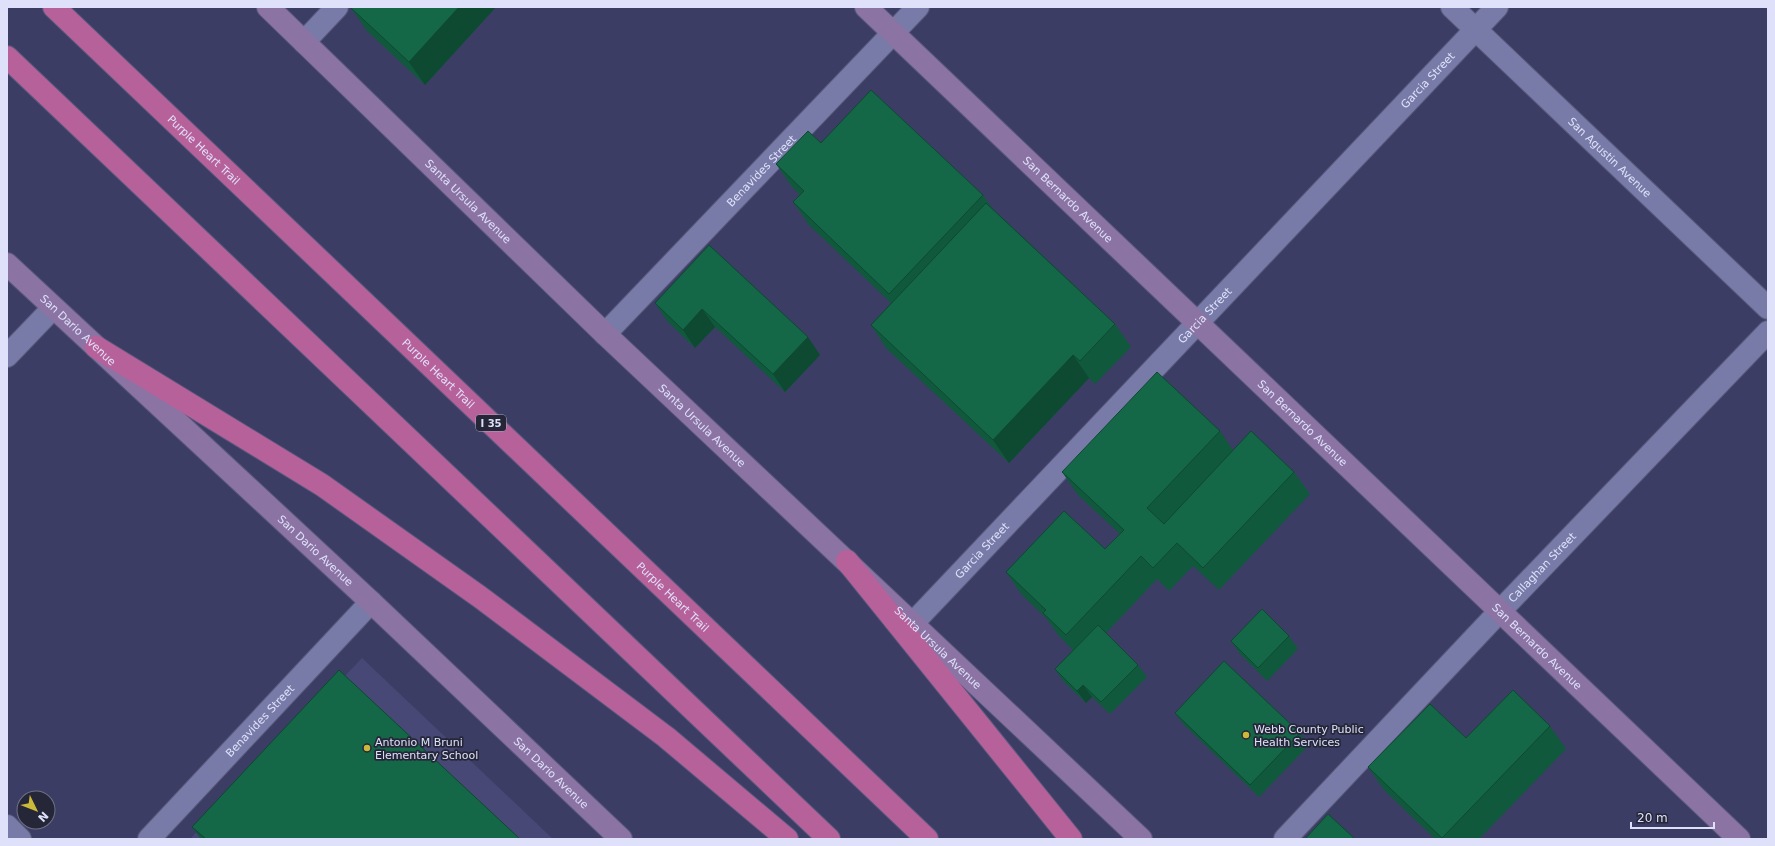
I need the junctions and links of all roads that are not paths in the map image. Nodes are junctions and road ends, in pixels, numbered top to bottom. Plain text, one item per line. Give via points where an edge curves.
1 (54, 7) edge
2 (268, 7) edge
3 (337, 7) edge
4 (866, 7) edge
5 (918, 7) edge
6 (1452, 7) edge
7 (1497, 7) edge
8 (1475, 30) junction
9 (893, 33) junction
10 (304, 42) junction
11 (7, 57) edge
12 (7, 264) edge
13 (53, 308) junction
14 (1768, 308) edge
15 (1197, 322) junction
16 (1768, 332) edge
17 (605, 334) junction
18 (96, 347) junction
19 (7, 356) edge
20 (848, 561) junction
21 (371, 602) junction
22 (1500, 611) junction
23 (913, 623) junction
24 (7, 826) edge
25 (20, 839) edge
26 (148, 839) edge
27 (621, 839) edge
28 (787, 839) edge
29 (829, 839) edge
30 (927, 839) edge
31 (1071, 839) edge
32 (1141, 839) edge
33 (1285, 839) edge
34 (1739, 839) edge

1 - 30 highway, Purple Heart Trail / I 35
2 - 10 main road, Santa Ursula Avenue
3 - 10 street
4 - 9 main road, San Bernardo Avenue
5 - 9 street, Benavides Street
6 - 8 street, San Agustin Avenue
7 - 8 street, Garcia Street
8 - 14 street, San Agustin Avenue
8 - 15 street, Garcia Street
9 - 15 main road, San Bernardo Avenue
9 - 17 street, Benavides Street
10 - 17 main road, Santa Ursula Avenue
11 - 29 highway
12 - 13 main road, San Dario Avenue
13 - 18 main road, San Dario Avenue
13 - 19 street
15 - 22 main road, San Bernardo Avenue
15 - 23 street, Garcia Street
16 - 22 street, Callaghan Street
17 - 20 main road, Santa Ursula Avenue
18 - 21 main road, San Dario Avenue
18 - 28 highway via 322,485 480,597 666,738
20 - 23 main road, Santa Ursula Avenue
20 - 31 highway
21 - 26 street, Benavides Street
21 - 27 main road, San Dario Avenue
22 - 33 street, Callaghan Street
22 - 34 main road, San Bernardo Avenue
23 - 32 main road, Santa Ursula Avenue
24 - 25 street

